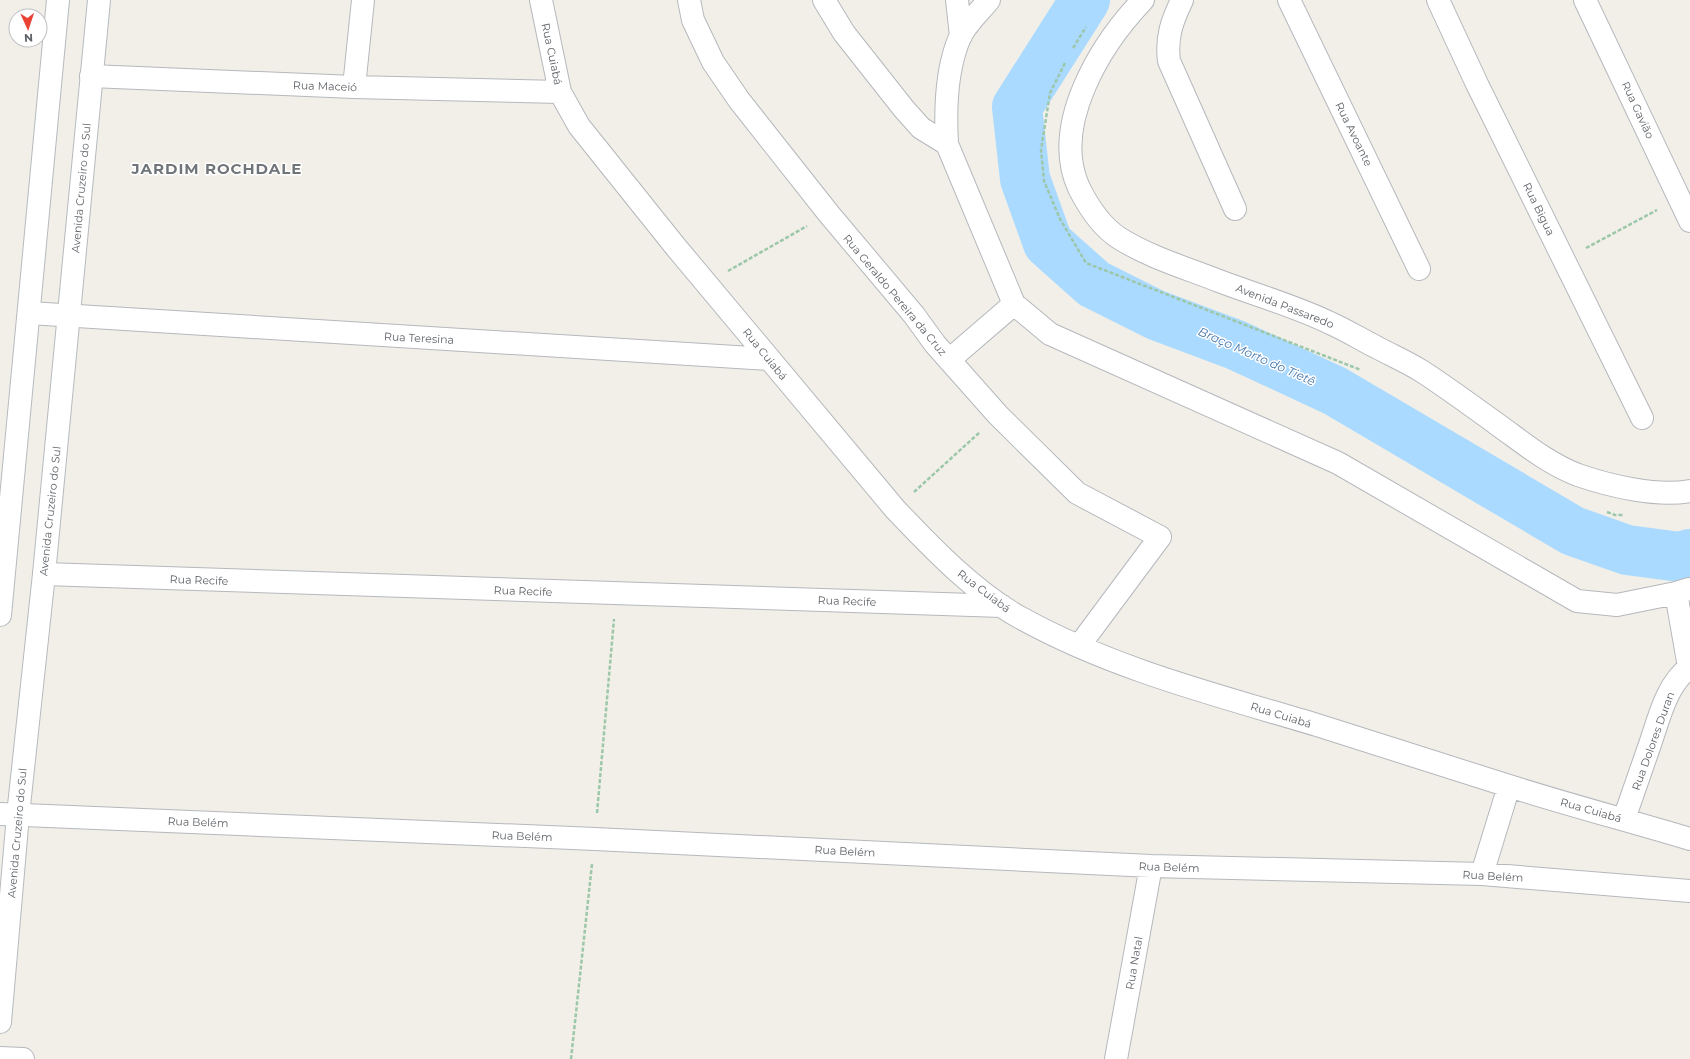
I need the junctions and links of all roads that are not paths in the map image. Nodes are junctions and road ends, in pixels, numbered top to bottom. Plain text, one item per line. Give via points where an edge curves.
1 (58, 0) edge
2 (99, 0) edge
3 (363, 0) edge
4 (541, 0) edge
5 (689, 0) edge
6 (824, 0) edge
7 (957, 0) edge
8 (989, 0) edge
9 (1143, 0) edge
10 (1182, 0) edge
11 (1289, 0) edge
12 (1438, 0) edge
13 (1585, 0) edge
14 (960, 36) junction
15 (91, 76) junction
16 (354, 87) junction
17 (560, 92) junction
18 (948, 144) junction
19 (1235, 209) dead end
20 (1690, 221) edge
21 (1419, 269) dead end
22 (1014, 304) junction
23 (29, 313) junction
24 (69, 316) junction
25 (769, 359) junction
26 (949, 360) junction
27 (1642, 418) dead end
28 (1690, 491) edge
29 (44, 574) junction
30 (1683, 591) edge
31 (1002, 606) junction
32 (0, 615) edge
33 (1078, 646) junction
34 (1689, 667) edge
35 (1509, 786) junction
36 (9, 814) edge
37 (1624, 820) junction
38 (1690, 839) edge
39 (1151, 866) junction
40 (1482, 874) junction
41 (1690, 891) edge
42 (0, 1022) edge
43 (0, 1058) edge
44 (23, 1059) edge
45 (1116, 1059) edge

1 - 23 street
2 - 15 street, Avenida Cruzeiro do Sul
3 - 16 street
4 - 17 street, Rua Cuiabá
5 - 26 street, Rua Geraldo Pereira da Cruz via 693,20 713,62 739,100
6 - 18 street via 844,33 904,109 921,128
7 - 14 street
8 - 14 street
9 - 28 street, Avenida Passaredo via 1119,27 1097,61 1084,88 1072,132 1071,156 1080,189 1098,218 1117,237 1171,262 1329,322 1422,371 1529,448 1578,474 1605,483 1642,490 1679,493
10 - 19 street via 1171,22 1168,35 1169,61
11 - 21 street, Rua Avoante
12 - 27 street, Rua Bigua
13 - 20 street, Rua Gavião
14 - 18 street via 951,65 946,120
15 - 16 street, Rua Maceió
15 - 24 street, Avenida Cruzeiro do Sul
16 - 17 street, Rua Maceió
17 - 25 street, Rua Cuiabá via 579,126
18 - 22 street
22 - 26 street
22 - 30 street via 1050,334 1338,462 1576,601 1617,605
23 - 24 street, Rua Teresina
23 - 32 street
24 - 25 street, Rua Teresina
24 - 29 street, Avenida Cruzeiro do Sul
25 - 31 street, Rua Cuiabá via 895,509 934,550
26 - 33 street, Rua Geraldo Pereira da Cruz via 998,415 1077,493 1160,537
29 - 31 street, Rua Recife
29 - 36 street, Avenida Cruzeiro do Sul
30 - 34 street
31 - 33 street, Rua Cuiabá via 1020,618
33 - 35 street, Rua Cuiabá via 1162,678
34 - 37 street, Rua Dolores Duran via 1673,686 1664,705
35 - 37 street, Rua Cuiabá
35 - 40 street
36 - 39 street, Rua Belém
36 - 42 street, Avenida Cruzeiro do Sul
37 - 38 street, Rua Cuiabá
39 - 40 street, Rua Belém
39 - 45 street, Rua Natal
40 - 41 street, Rua Belém
43 - 44 street

